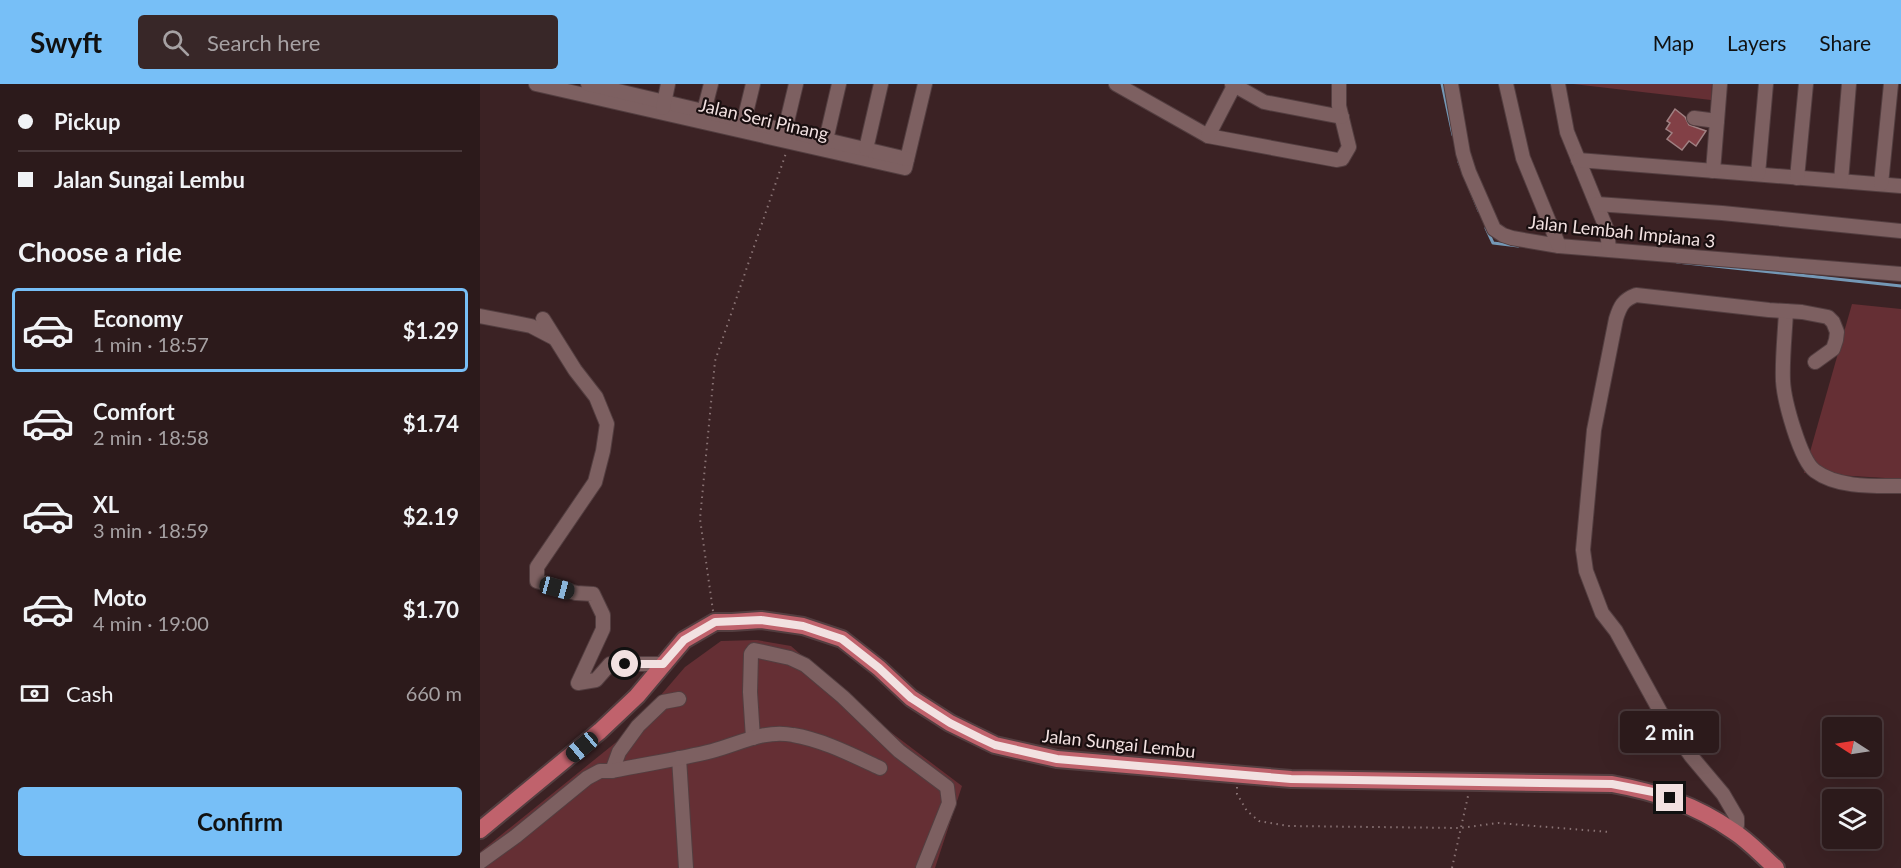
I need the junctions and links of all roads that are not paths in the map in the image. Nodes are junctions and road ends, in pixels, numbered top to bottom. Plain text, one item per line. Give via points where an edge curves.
1 (536, 84) edge
2 (588, 84) edge
3 (668, 84) edge
4 (711, 84) edge
5 (753, 84) edge
6 (796, 84) edge
7 (839, 84) edge
8 (881, 84) edge
9 (925, 84) edge
10 (1116, 84) edge
11 (1339, 84) edge
12 (1451, 84) edge
13 (1506, 84) edge
14 (1558, 84) edge
15 (1720, 84) edge
16 (1766, 84) edge
17 (1806, 84) edge
18 (1849, 84) edge
19 (1891, 84) edge
20 (1234, 85) edge
21 (663, 108) junction
22 (704, 111) junction
23 (1342, 117) junction
24 (1694, 118) dead end
25 (744, 121) junction
26 (1717, 121) junction
27 (787, 136) junction
28 (1208, 136) junction
29 (826, 140) junction
30 (866, 149) junction
31 (907, 159) junction
32 (1578, 160) junction
33 (1713, 171) junction
34 (1758, 174) junction
35 (1797, 178) junction
36 (1841, 181) junction
37 (1881, 184) junction
38 (1901, 186) edge
39 (1597, 204) junction
40 (1901, 231) edge
41 (1559, 246) junction
42 (1609, 249) junction
43 (1901, 274) edge
44 (1786, 311) junction
45 (480, 316) edge
46 (543, 319) dead end
47 (554, 338) junction
48 (1815, 362) dead end
49 (1901, 486) edge
50 (663, 664) junction
51 (679, 699) dead end
52 (753, 738) junction
53 (679, 758) junction
54 (880, 768) dead end
55 (612, 771) junction
56 (480, 830) edge
57 (1734, 832) junction
58 (480, 862) edge
59 (686, 868) edge
60 (923, 868) edge
61 (1776, 868) edge

1 - 21 street, Jalan Seri Pinang
2 - 21 street, Jalan Seri Pinang
3 - 21 street
4 - 22 street
5 - 25 street
6 - 27 street
7 - 29 street
8 - 30 street
9 - 31 street
10 - 28 street
11 - 23 street
12 - 41 street, Jalan Lembah Impiana 3 via 1463,153 1494,229 1512,238
13 - 41 street via 1523,158
14 - 32 street via 1567,132
15 - 26 street
16 - 34 street
17 - 35 street
18 - 36 street
19 - 37 street
20 - 23 street via 1264,102
20 - 28 street
21 - 22 street, Jalan Seri Pinang
21 - 27 street, Jalan Seri Pinang
22 - 25 street, Jalan Seri Pinang
23 - 28 street via 1349,147 1337,160
24 - 26 street
25 - 27 street, Jalan Seri Pinang
26 - 33 street
27 - 29 street, Jalan Seri Pinang
27 - 31 street, Jalan Seri Pinang via 905,168
29 - 30 street, Jalan Seri Pinang
30 - 31 street, Jalan Seri Pinang
32 - 33 street
32 - 39 street
33 - 34 street
34 - 35 street
35 - 36 street
36 - 37 street
37 - 38 street
39 - 40 street
39 - 42 street
41 - 42 street, Jalan Lembah Impiana 3
42 - 43 street, Jalan Lembah Impiana 3
44 - 48 street via 1818,314 1833,322 1837,332 1833,349
44 - 49 street via 1783,381 1807,463 1828,478 1846,483
44 - 57 street via 1636,295 1626,299 1608,353 1594,430 1583,550 1592,591 1661,713 1690,756 1723,794 1737,818
45 - 47 street via 531,326
46 - 47 street
47 - 50 street via 596,397 607,424 596,483 537,567 537,581 593,594 603,615 603,629 578,683 596,680 610,664
50 - 56 main road, Jalan Sungai Lembu via 600,731
50 - 57 main road, Jalan Sungai Lembu via 684,640 715,622 761,620 803,626 842,639 911,698 950,723 995,745 1057,759 1291,779 1612,784 1687,804
51 - 55 street via 663,702 638,726 619,752
52 - 53 street
52 - 54 street via 793,734
52 - 60 street via 751,654 754,650 774,654 805,665 899,751 947,788 949,803
53 - 55 street
53 - 59 street
55 - 58 street via 600,771 587,778
57 - 61 main road, Jalan Sungai Lembu

